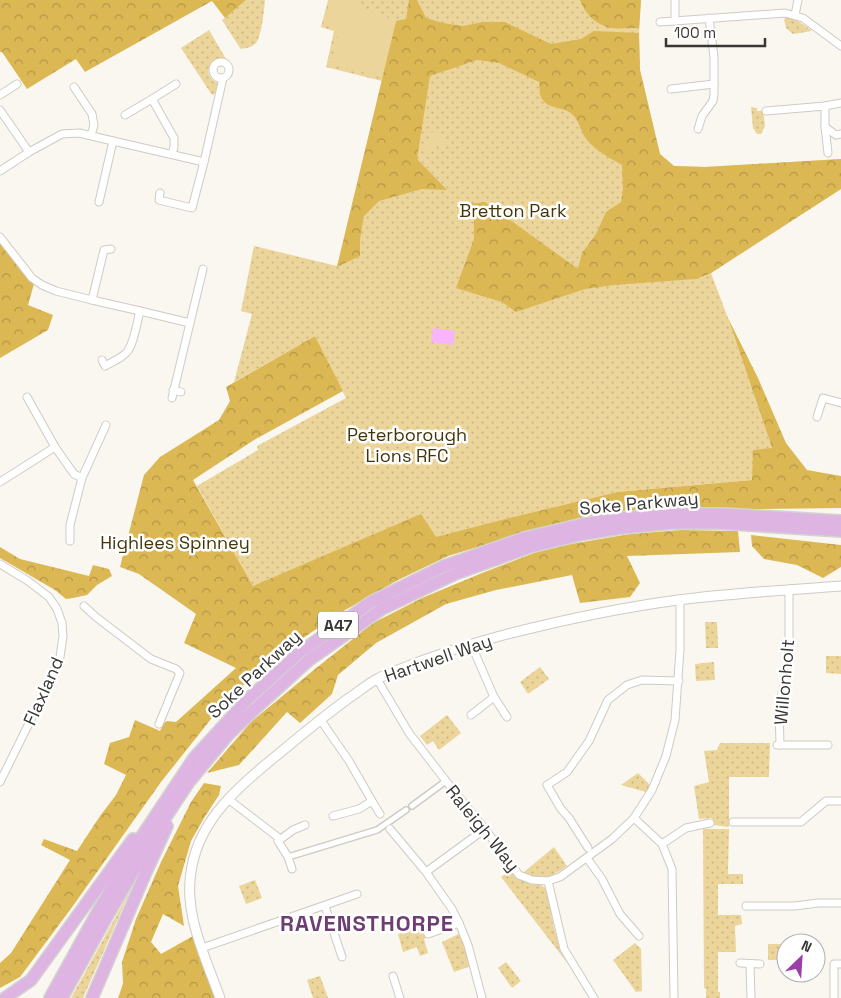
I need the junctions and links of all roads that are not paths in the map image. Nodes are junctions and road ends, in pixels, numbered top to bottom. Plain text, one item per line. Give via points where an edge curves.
1 (675, 0) edge
2 (798, 0) edge
3 (795, 15) junction
4 (710, 18) junction
5 (675, 21) junction
6 (660, 22) dead end
7 (841, 46) edge
8 (223, 78) dead end
9 (17, 84) dead end
10 (176, 84) dead end
11 (714, 84) junction
12 (74, 87) dead end
13 (671, 89) dead end
14 (0, 95) edge
15 (152, 99) junction
16 (841, 102) edge
17 (826, 106) junction
18 (0, 110) edge
19 (766, 111) dead end
20 (125, 115) dead end
21 (825, 127) junction
22 (698, 129) dead end
23 (841, 134) edge
24 (91, 135) junction
25 (113, 141) junction
26 (29, 152) junction
27 (828, 152) dead end
28 (172, 154) junction
29 (204, 162) junction
30 (0, 171) edge
31 (160, 193) dead end
32 (99, 202) dead end
33 (0, 237) edge
34 (111, 249) dead end
35 (204, 274) dead end
36 (92, 300) junction
37 (140, 311) junction
38 (190, 323) junction
39 (102, 360) dead end
40 (175, 394) dead end
41 (27, 397) dead end
42 (841, 403) edge
43 (817, 417) dead end
44 (106, 425) dead end
45 (55, 447) junction
46 (82, 478) junction
47 (1, 479) edge
48 (841, 516) edge
49 (792, 518) junction
50 (841, 521) edge
51 (803, 529) junction
52 (841, 531) edge
53 (841, 536) edge
54 (70, 540) dead end
55 (0, 564) edge
56 (841, 586) edge
57 (789, 590) junction
58 (680, 600) junction
59 (84, 606) dead end
60 (471, 644) junction
61 (377, 679) junction
62 (679, 682) junction
63 (494, 697) junction
64 (163, 715) junction
65 (471, 715) dead end
66 (507, 717) dead end
67 (171, 718) dead end
68 (320, 719) junction
69 (159, 724) dead end
70 (828, 744) dead end
71 (194, 758) junction
72 (446, 781) junction
73 (0, 782) edge
74 (189, 782) junction
75 (228, 799) junction
76 (372, 801) junction
77 (841, 801) edge
78 (412, 806) dead end
79 (406, 810) dead end
80 (380, 814) joint
81 (333, 816) dead end
82 (634, 818) junction
83 (733, 822) dead end
84 (710, 823) dead end
85 (305, 825) dead end
86 (389, 827) junction
87 (485, 829) junction
88 (278, 841) junction
89 (662, 844) junction
90 (588, 848) dead end
91 (288, 857) junction
92 (587, 858) junction
93 (292, 869) dead end
94 (426, 872) junction
95 (548, 881) junction
96 (357, 894) dead end
97 (841, 903) edge
98 (325, 906) junction
99 (746, 906) dead end
100 (459, 923) junction
101 (428, 934) dead end
102 (638, 936) dead end
103 (202, 948) junction
104 (342, 957) dead end
105 (740, 964) dead end
106 (750, 964) junction
107 (760, 964) dead end
108 (841, 964) edge
109 (393, 976) dead end
110 (5, 998) edge
111 (50, 998) edge
112 (62, 998) edge
113 (92, 998) edge
114 (220, 998) edge
115 (400, 998) edge
116 (482, 998) edge
117 (594, 998) edge
118 (674, 998) edge
119 (751, 998) edge
120 (834, 998) edge

1 - 5 street
2 - 3 street
3 - 4 street
3 - 7 street
4 - 5 street
4 - 11 street
5 - 6 street
8 - 29 street
9 - 14 street
10 - 15 street
11 - 13 street
11 - 22 street via 713,101 702,116
12 - 24 street via 82,94 92,114 94,125
15 - 20 street
15 - 28 street via 174,138
16 - 17 street
17 - 19 street
17 - 21 street
18 - 26 street
21 - 23 street via 836,135
21 - 27 street
24 - 25 street
24 - 26 street via 62,134
25 - 28 street
25 - 32 street via 98,191
26 - 30 street
28 - 29 street
29 - 31 street via 192,208 159,200
33 - 36 street via 32,278 56,290
34 - 36 street via 104,250
35 - 38 street
36 - 37 street
37 - 38 street
37 - 39 street via 131,347 119,359 105,366
38 - 40 street
41 - 45 street
42 - 43 street via 823,398
44 - 46 street
45 - 46 street via 74,474
45 - 47 street
46 - 54 street via 70,525
48 - 49 highway, A47
49 - 50 highway, Soke Parkway / A47
49 - 71 highway, Soke Parkway / A47 via 681,514 618,518 524,538 444,566 371,602 300,653 247,700
51 - 52 highway, Soke Parkway / A47
51 - 53 highway, A47
51 - 74 highway, Soke Parkway / A47 via 718,523 622,528 530,547 455,574 382,609 309,660 228,735
55 - 73 street, Flaxland via 49,597 57,609 63,636 60,657 42,699
56 - 57 street, Hartwell Way
57 - 58 street, Hartwell Way
57 - 70 street, Willonholt via 789,654 779,707 778,745
58 - 60 street, Hartwell Way via 589,615
58 - 62 street
59 - 64 street via 151,659 179,671 180,676
60 - 61 street, Hartwell Way
60 - 63 street
61 - 68 street, Hartwell Way
61 - 72 street, Raleigh Way via 409,733
62 - 82 street via 675,720 666,756 652,790
62 - 90 street via 642,680 627,685 608,700 589,741 567,772 547,785
63 - 65 street
63 - 66 street
64 - 67 street
64 - 69 street
68 - 75 street, Hartwell Way
68 - 76 street
71 - 110 highway, A47 via 164,791 31,980
71 - 111 highway, Soke Parkway / A47 via 140,839
72 - 78 street
72 - 87 street, Raleigh Way
74 - 112 highway, Soke Parkway / A47 via 158,829
74 - 113 highway, A47
75 - 88 street via 279,838
75 - 103 street, Hartwell Way via 204,831 192,866 190,903
76 - 80 street
76 - 81 street via 359,809
77 - 83 street via 826,801 801,822
79 - 86 street
80 - 86 street
82 - 89 street
82 - 92 street
84 - 89 street via 686,828
85 - 88 street
86 - 91 street
86 - 94 street
87 - 94 street
87 - 95 street, Raleigh Way via 519,875
88 - 91 street
89 - 118 street via 672,869
91 - 93 street
92 - 95 street via 560,877
92 - 102 street via 620,914
94 - 100 street
95 - 117 street via 564,948
96 - 98 street
97 - 99 street
98 - 103 street
98 - 104 street
100 - 101 street
100 - 116 street
103 - 114 street, Hartwell Way
105 - 106 street
106 - 107 street
106 - 119 street
108 - 120 street via 834,964
109 - 115 street

